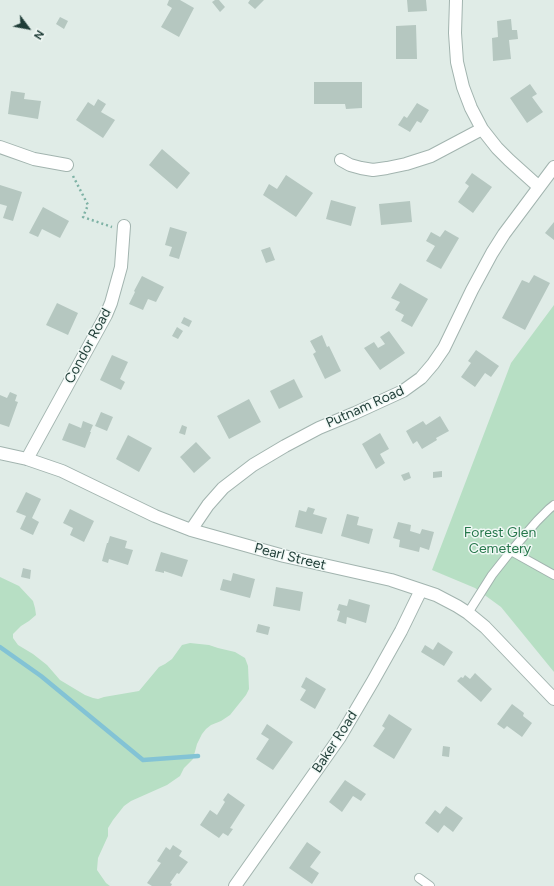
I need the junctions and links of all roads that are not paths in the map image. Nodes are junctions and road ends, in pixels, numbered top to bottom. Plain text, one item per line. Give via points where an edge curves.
1 (456, 0) edge
2 (482, 129) junction
3 (0, 147) edge
4 (341, 160) dead end
5 (67, 165) road end
6 (554, 167) edge
7 (539, 187) junction
8 (124, 229) road end
9 (0, 453) edge
10 (27, 459) junction
11 (554, 506) edge
12 (191, 530) junction
13 (512, 551) junction
14 (554, 575) edge
15 (421, 590) junction
16 (468, 613) junction
17 (554, 699) edge
18 (419, 878) dead end
19 (236, 886) edge
20 (430, 886) edge

1 - 2 street via 455,33 460,76 466,98
2 - 4 street via 431,156 406,164 373,170
2 - 7 street via 497,148
3 - 5 street via 34,159
6 - 7 street, Putnam Road
7 - 12 street, Putnam Road via 492,253 444,348 421,378 392,397 318,428 253,465 223,488
8 - 10 street, Condor Road via 121,267 111,303
9 - 10 street, Pearl Street
10 - 12 street, Pearl Street via 62,471 122,501
11 - 13 lane via 537,521
12 - 15 street, Pearl Street via 312,563 391,580
13 - 14 lane
13 - 16 lane via 492,575
15 - 16 street, Pearl Street
15 - 19 street, Baker Road via 401,631 340,737
16 - 17 street, Pearl Street via 485,627
18 - 20 lane

